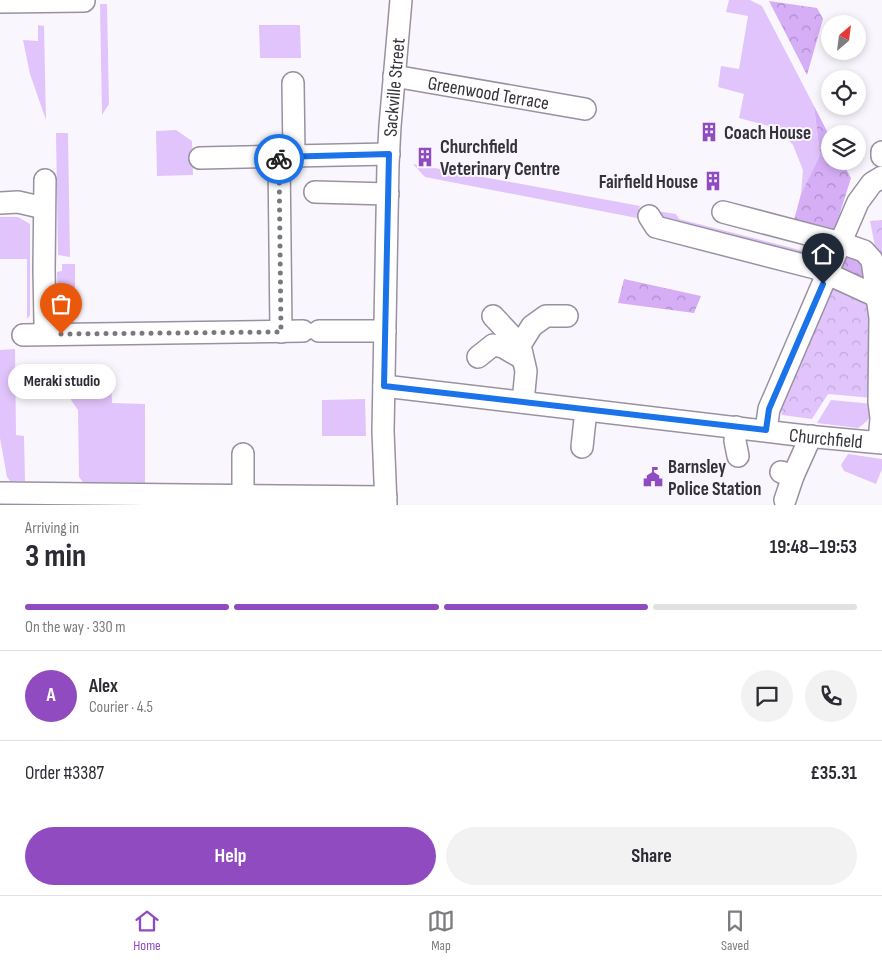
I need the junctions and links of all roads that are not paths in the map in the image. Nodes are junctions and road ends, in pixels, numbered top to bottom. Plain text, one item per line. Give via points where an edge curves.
1 (401, 0) edge
2 (84, 1) edge
3 (0, 2) edge
4 (394, 76) junction
5 (293, 83) dead end
6 (585, 109) dead end
7 (389, 154) junction
8 (286, 157) junction
9 (200, 158) dead end
10 (882, 177) edge
11 (45, 180) dead end
12 (315, 192) dead end
13 (388, 194) junction
14 (0, 203) edge
15 (44, 208) junction
16 (872, 210) dead end
17 (722, 212) dead end
18 (649, 216) dead end
19 (850, 220) junction
20 (841, 243) junction
21 (827, 273) junction
22 (876, 296) junction
23 (493, 316) dead end
24 (567, 316) dead end
25 (385, 331) junction
26 (281, 332) junction
27 (47, 334) junction
28 (23, 335) dead end
29 (521, 352) junction
30 (478, 358) dead end
31 (384, 386) junction
32 (523, 402) junction
33 (586, 410) junction
34 (736, 427) junction
35 (766, 430) junction
36 (811, 436) junction
37 (881, 442) edge
38 (582, 447) dead end
39 (243, 454) dead end
40 (738, 456) dead end
41 (0, 493) edge
42 (243, 496) junction
43 (179, 500) edge
44 (785, 500) dead end
45 (386, 501) edge

1 - 4 street, Sackville Street
2 - 3 street
4 - 6 street, Greenwood Terrace
4 - 7 street, Sackville Street
5 - 8 street
7 - 8 street
7 - 13 street, Sackville Street
8 - 9 street
8 - 26 street
10 - 19 street via 866,190
11 - 15 street
12 - 13 street
13 - 25 street, Sackville Street
14 - 15 street via 18,202
15 - 27 street
16 - 19 street
17 - 20 street
18 - 21 street via 656,227
19 - 20 street
20 - 21 street
20 - 22 street via 864,251 872,260
21 - 22 street
21 - 35 street via 769,409
22 - 37 street via 880,318
23 - 29 street
24 - 29 street via 546,316 532,326
25 - 26 street
25 - 31 street, Sackville Street
26 - 27 street
27 - 28 street
29 - 30 street via 493,345
29 - 32 street via 526,371
31 - 32 street, Churchfield
31 - 45 street, Sackville Street
32 - 33 street, Churchfield
33 - 34 street, Churchfield
33 - 38 street
34 - 35 street, Churchfield
34 - 40 street
35 - 36 street, Churchfield
36 - 37 street, Churchfield
36 - 44 street via 787,474
39 - 42 street
41 - 43 street
42 - 43 street
42 - 45 street

